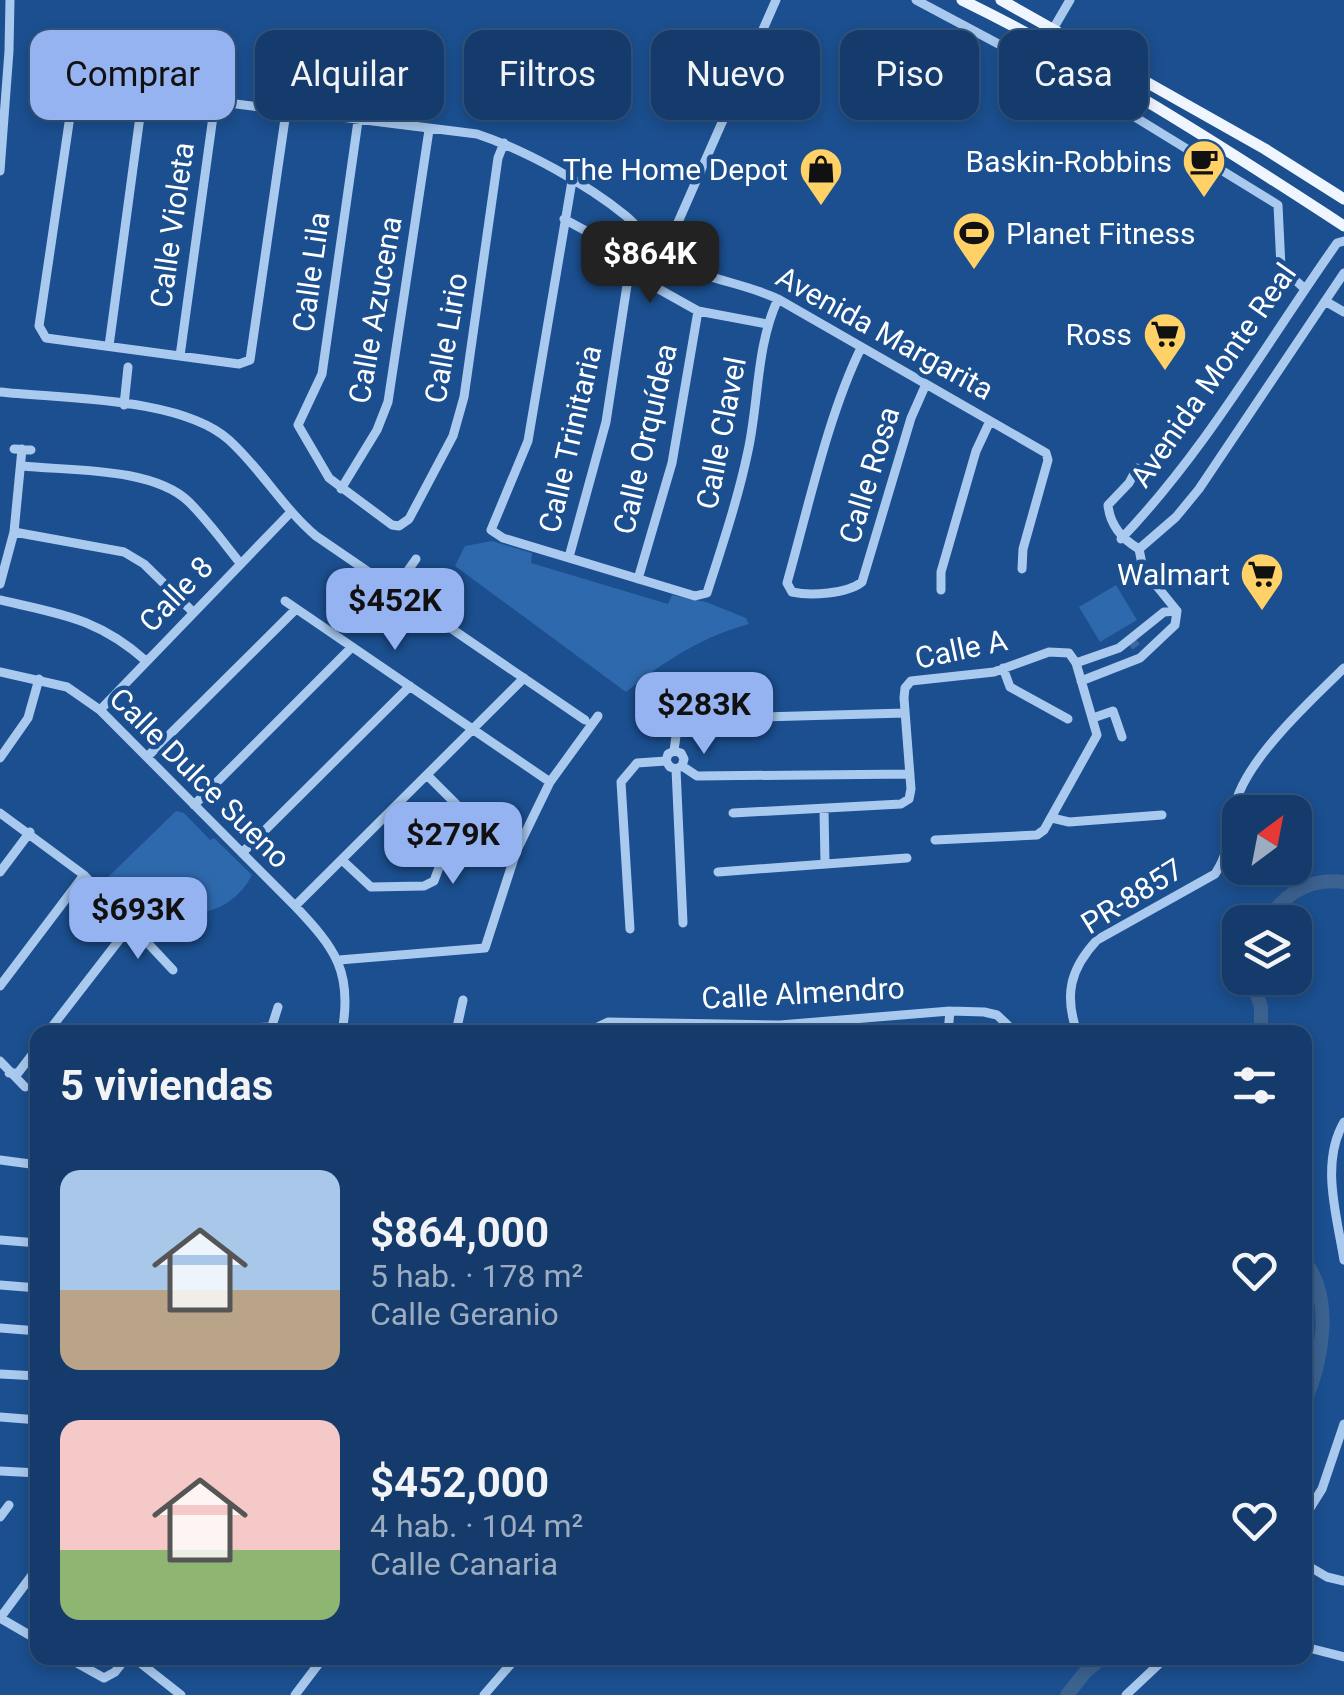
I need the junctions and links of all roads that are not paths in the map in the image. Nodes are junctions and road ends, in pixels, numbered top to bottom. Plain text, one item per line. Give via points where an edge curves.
1 (776, 0) edge
2 (916, 0) edge
3 (962, 0) edge
4 (1001, 0) edge
5 (1070, 0) edge
6 (7, 5) edge
7 (1054, 29) junction
8 (69, 120) edge
9 (139, 120) edge
10 (213, 120) edge
11 (285, 120) edge
12 (358, 120) joint
13 (429, 130) junction
14 (504, 143) junction
15 (0, 171) edge
16 (572, 182) junction
17 (1344, 196) edge
18 (564, 219) junction
19 (1344, 226) edge
20 (1344, 241) edge
21 (664, 254) junction
22 (1344, 273) edge
23 (632, 274) junction
24 (1305, 289) junction
25 (778, 300) junction
26 (1324, 302) junction
27 (698, 310) junction
28 (1344, 312) edge
29 (766, 324) junction
30 (108, 346) junction
31 (862, 348) junction
32 (180, 356) junction
33 (128, 366) dead end
34 (926, 384) junction
35 (0, 392) edge
36 (124, 405) junction
37 (990, 421) junction
38 (22, 449) dead end
39 (22, 466) junction
40 (1138, 468) dead end
41 (341, 488) junction
42 (290, 513) junction
43 (14, 532) junction
44 (1122, 539) junction
45 (1139, 549) junction
46 (570, 557) junction
47 (416, 559) dead end
48 (240, 563) junction
49 (1022, 568) dead end
50 (638, 578) junction
51 (0, 584) edge
52 (394, 590) junction
53 (941, 590) dead end
54 (0, 600) edge
55 (285, 602) dead end
56 (296, 609) junction
57 (1178, 611) junction
58 (193, 612) junction
59 (352, 648) junction
60 (146, 661) junction
61 (1076, 663) junction
62 (1003, 668) junction
63 (1344, 668) edge
64 (0, 672) edge
65 (524, 678) junction
66 (39, 679) junction
67 (1081, 680) junction
68 (410, 686) junction
69 (100, 710) junction
70 (906, 713) junction
71 (598, 716) dead end
72 (1093, 718) junction
73 (1068, 719) dead end
74 (584, 720) dead end
75 (472, 730) junction
76 (1122, 738) dead end
77 (674, 751) junction
78 (147, 757) junction
79 (0, 758) edge
80 (666, 761) junction
81 (679, 767) junction
82 (910, 774) junction
83 (427, 776) junction
84 (550, 782) junction
85 (194, 805) junction
86 (824, 808) junction
87 (0, 813) edge
88 (733, 814) dead end
89 (1162, 815) dead end
90 (1052, 818) junction
91 (30, 832) junction
92 (935, 840) dead end
93 (242, 853) junction
94 (907, 858) dead end
95 (342, 860) junction
96 (826, 864) junction
97 (0, 872) edge
98 (718, 872) dead end
99 (84, 875) junction
100 (295, 906) junction
101 (683, 923) dead end
102 (130, 926) junction
103 (630, 929) dead end
104 (339, 960) junction
105 (173, 970) dead end
106 (0, 986) edge
107 (463, 1000) dead end
108 (278, 1006) dead end
109 (950, 1011) junction
110 (877, 1016) junction
111 (53, 1025) edge
112 (272, 1025) edge
113 (343, 1025) edge
114 (458, 1025) edge
115 (602, 1025) edge
116 (682, 1025) edge
117 (810, 1025) edge
118 (876, 1025) edge
119 (949, 1025) edge
120 (1008, 1025) edge
121 (1074, 1025) edge
122 (30, 1057) edge
123 (0, 1061) edge
124 (9, 1072) junction
125 (25, 1086) dead end
126 (1344, 1122) edge
127 (0, 1160) edge
128 (30, 1164) edge
129 (0, 1240) edge
130 (30, 1242) edge
131 (1344, 1260) edge
132 (0, 1286) edge
133 (30, 1288) edge
134 (0, 1328) edge
135 (30, 1330) edge
136 (0, 1374) edge
137 (30, 1376) edge
138 (0, 1417) edge
139 (30, 1419) edge
140 (1344, 1429) edge
141 (0, 1471) edge
142 (30, 1473) edge
143 (1312, 1504) edge
144 (9, 1505) dead end
145 (0, 1517) edge
146 (1312, 1568) edge
147 (30, 1578) edge
148 (1344, 1581) edge
149 (0, 1618) edge
150 (30, 1635) edge
151 (1312, 1650) edge
152 (1344, 1657) edge
153 (81, 1665) edge
154 (120, 1665) edge
155 (143, 1665) edge
156 (318, 1665) edge
157 (510, 1665) edge
158 (1157, 1665) edge
159 (181, 1694) edge
160 (295, 1695) edge
161 (484, 1695) edge
162 (1126, 1695) edge

1 - 21 street
2 - 24 street via 1130,114 1278,205 1282,266
3 - 19 main road via 1149,103
4 - 7 main road
5 - 7 street
6 - 15 street
7 - 17 main road
8 - 30 street, Avenida Margarita via 39,326 46,338
9 - 30 street
10 - 32 street, Calle Violeta
11 - 32 street via 250,360
12 - 13 street, Avenida Margarita
12 - 41 street, Calle Lila via 322,374 298,426
13 - 14 street, Avenida Margarita
13 - 41 street, Calle Azucena via 388,402
14 - 16 street, Avenida Margarita
14 - 41 street, Calle Lirio via 453,436 399,526
16 - 18 street
16 - 21 street, Avenida Margarita via 625,215
18 - 23 street via 597,237
18 - 46 street via 528,441 491,530
20 - 24 street, Avenida Monte Real
21 - 25 street, Avenida Margarita via 696,273
22 - 26 street, Avenida Monte Real
23 - 27 street
23 - 46 street, Calle Trinitaria via 606,422
24 - 44 street, Avenida Monte Real via 1185,466
25 - 29 street, Calle Clavel
25 - 31 street, Avenida Margarita
26 - 28 street
26 - 45 street, Avenida Monte Real via 1199,489
27 - 29 street
27 - 50 street, Calle Orquídea via 672,463
29 - 50 street, Calle Clavel via 749,448 707,593 695,596
30 - 32 street
31 - 34 street, Avenida Margarita
31 - 34 street, Calle Rosa via 848,374 798,542 787,583 792,592 862,582
33 - 36 street
34 - 37 street, Avenida Margarita
35 - 36 street
36 - 42 street via 166,409 206,423 230,441
37 - 49 street, Avenida Margarita via 1048,460
37 - 53 street via 940,572
38 - 39 street
39 - 43 street
39 - 48 street via 166,486 188,500
40 - 44 street via 1108,505
42 - 48 street, Calle 8
42 - 52 street
43 - 51 street
43 - 58 street via 124,552
44 - 45 street
45 - 57 street via 1143,569
46 - 50 street
47 - 52 street
48 - 58 street, Calle 8
52 - 65 street
54 - 60 street via 90,622
55 - 56 street
56 - 59 street
56 - 78 street
57 - 61 street via 1164,612 1133,641
57 - 67 street via 1176,625 1140,658
58 - 60 street, Calle 8
59 - 68 street
59 - 85 street
60 - 69 street, Calle 8
61 - 62 street, Calle A via 1060,650
61 - 67 street
62 - 70 street, Calle A via 910,681 904,688
62 - 73 street via 1010,687
63 - 121 street, PR-8857 via 1290,721 1241,787 1231,812 1228,856 1216,874 1086,952 1072,980 1068,1008
64 - 66 street, Calle Dulce Sueno
65 - 74 street
65 - 75 street
66 - 69 street, Calle Dulce Sueno
66 - 79 street via 28,718
67 - 72 street
68 - 75 street
68 - 93 street
69 - 78 street, Calle Dulce Sueno
70 - 77 street via 688,719 677,728
70 - 82 street, Calle A
71 - 84 street
72 - 76 street via 1112,711
72 - 90 street via 1097,735
75 - 83 street
75 - 84 street
77 - 80 street
77 - 81 street via 683,756
78 - 85 street, Calle Dulce Sueno
80 - 81 street
80 - 103 street via 633,765 621,782
81 - 82 street via 697,776
81 - 101 street
82 - 86 street via 912,790 902,804
83 - 95 street
83 - 95 street via 459,813 434,881 371,887
84 - 104 street via 516,852 485,948
85 - 93 street, Calle Dulce Sueno
86 - 88 street
86 - 96 street
87 - 91 street
89 - 90 street
90 - 92 street via 1038,835
91 - 97 street
91 - 99 street
93 - 100 street, Calle Dulce Sueno
94 - 96 street
95 - 100 street
96 - 98 street
99 - 102 street
99 - 106 street
100 - 104 street, Calle Dulce Sueno
102 - 105 street
102 - 111 street
104 - 113 street via 348,1003
107 - 114 street
108 - 112 street
109 - 110 street, Calle Almendro
109 - 119 street
109 - 120 street, Calle Almendro via 997,1015
110 - 117 street, Calle Almendro
110 - 118 street
115 - 116 street, Calle Almendro
122 - 124 street via 18,1072
123 - 124 street
124 - 125 street
126 - 131 street via 1330,1180
127 - 128 street
129 - 130 street
132 - 133 street
134 - 135 street
136 - 137 street
138 - 139 street
140 - 143 street
141 - 142 street
144 - 145 street
146 - 148 street
147 - 149 street
149 - 150 street
151 - 152 street
153 - 154 street via 104,1678
155 - 159 street
156 - 160 street
157 - 161 street
158 - 162 street

